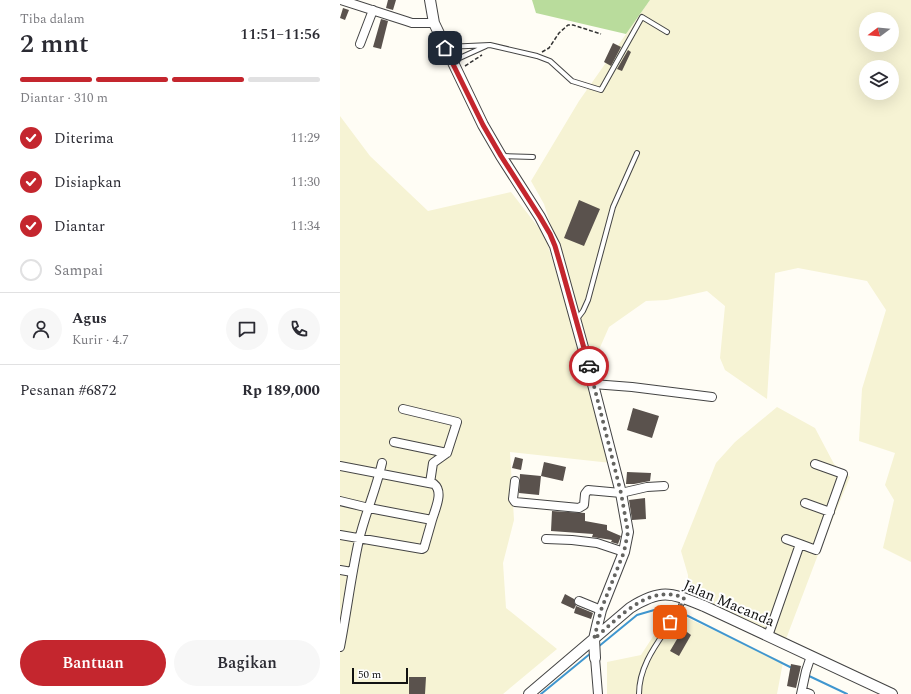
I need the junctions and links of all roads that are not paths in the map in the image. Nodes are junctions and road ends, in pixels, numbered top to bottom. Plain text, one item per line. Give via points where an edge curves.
1 (341, 0) edge
2 (430, 0) edge
3 (373, 10) junction
4 (434, 23) junction
5 (667, 32) dead end
6 (360, 44) dead end
7 (490, 45) junction
8 (445, 48) junction
9 (454, 65) junction
10 (637, 153) dead end
11 (501, 156) junction
12 (533, 157) dead end
13 (575, 320) junction
14 (593, 384) junction
15 (712, 397) dead end
16 (403, 409) dead end
17 (394, 442) dead end
18 (447, 453) junction
19 (382, 463) dead end
20 (815, 464) dead end
21 (340, 466) edge
22 (380, 473) junction
23 (515, 481) dead end
24 (430, 483) junction
25 (664, 486) dead end
26 (621, 493) junction
27 (340, 501) edge
28 (805, 503) dead end
29 (370, 508) junction
30 (830, 512) junction
31 (432, 520) junction
32 (340, 535) edge
33 (360, 538) junction
34 (546, 539) dead end
35 (786, 540) dead end
36 (800, 544) junction
37 (624, 552) junction
38 (340, 570) edge
39 (352, 572) junction
40 (683, 600) junction
41 (579, 601) dead end
42 (343, 605) edge
43 (601, 610) junction
44 (768, 636) junction
45 (341, 638) edge
46 (594, 643) junction
47 (340, 647) edge
48 (595, 658) joint
49 (810, 658) junction
50 (804, 693) edge
51 (530, 694) edge
52 (598, 694) edge
53 (639, 694) edge
54 (892, 694) edge

1 - 3 street
2 - 4 street
3 - 4 street via 412,23
3 - 6 street
4 - 8 street
5 - 7 lane via 642,17 601,90 572,81 550,61
7 - 8 lane
7 - 9 lane
8 - 9 street
9 - 11 street
10 - 13 lane via 613,207 588,300
11 - 12 lane
11 - 13 street via 550,234
13 - 14 street
14 - 15 street
14 - 26 street
16 - 18 street via 457,422
17 - 18 street
18 - 24 street via 433,463
19 - 22 street
20 - 30 street via 843,474
21 - 22 street
22 - 24 street
22 - 29 street
23 - 26 street via 513,499 518,503 579,508 584,505 588,490
24 - 31 street via 437,486 439,493
25 - 26 street
26 - 37 street via 628,532
27 - 29 street
28 - 30 street
29 - 31 street
29 - 33 street
30 - 36 street via 816,550
31 - 33 street via 422,549
32 - 33 street
33 - 39 street
34 - 37 street via 597,543
35 - 36 street
36 - 44 street
37 - 43 street
38 - 39 street
39 - 42 street
40 - 44 street, Jalan Macanda
40 - 46 street, Jalan Macanda via 676,595 656,595 643,600 630,608
40 - 53 lane via 644,666
41 - 43 street
42 - 45 street
43 - 46 street
44 - 49 street, Jalan Macanda
45 - 47 street
46 - 48 street
46 - 51 street, Jalan Macanda
48 - 52 street
49 - 50 street
49 - 54 street, Jalan Macanda

